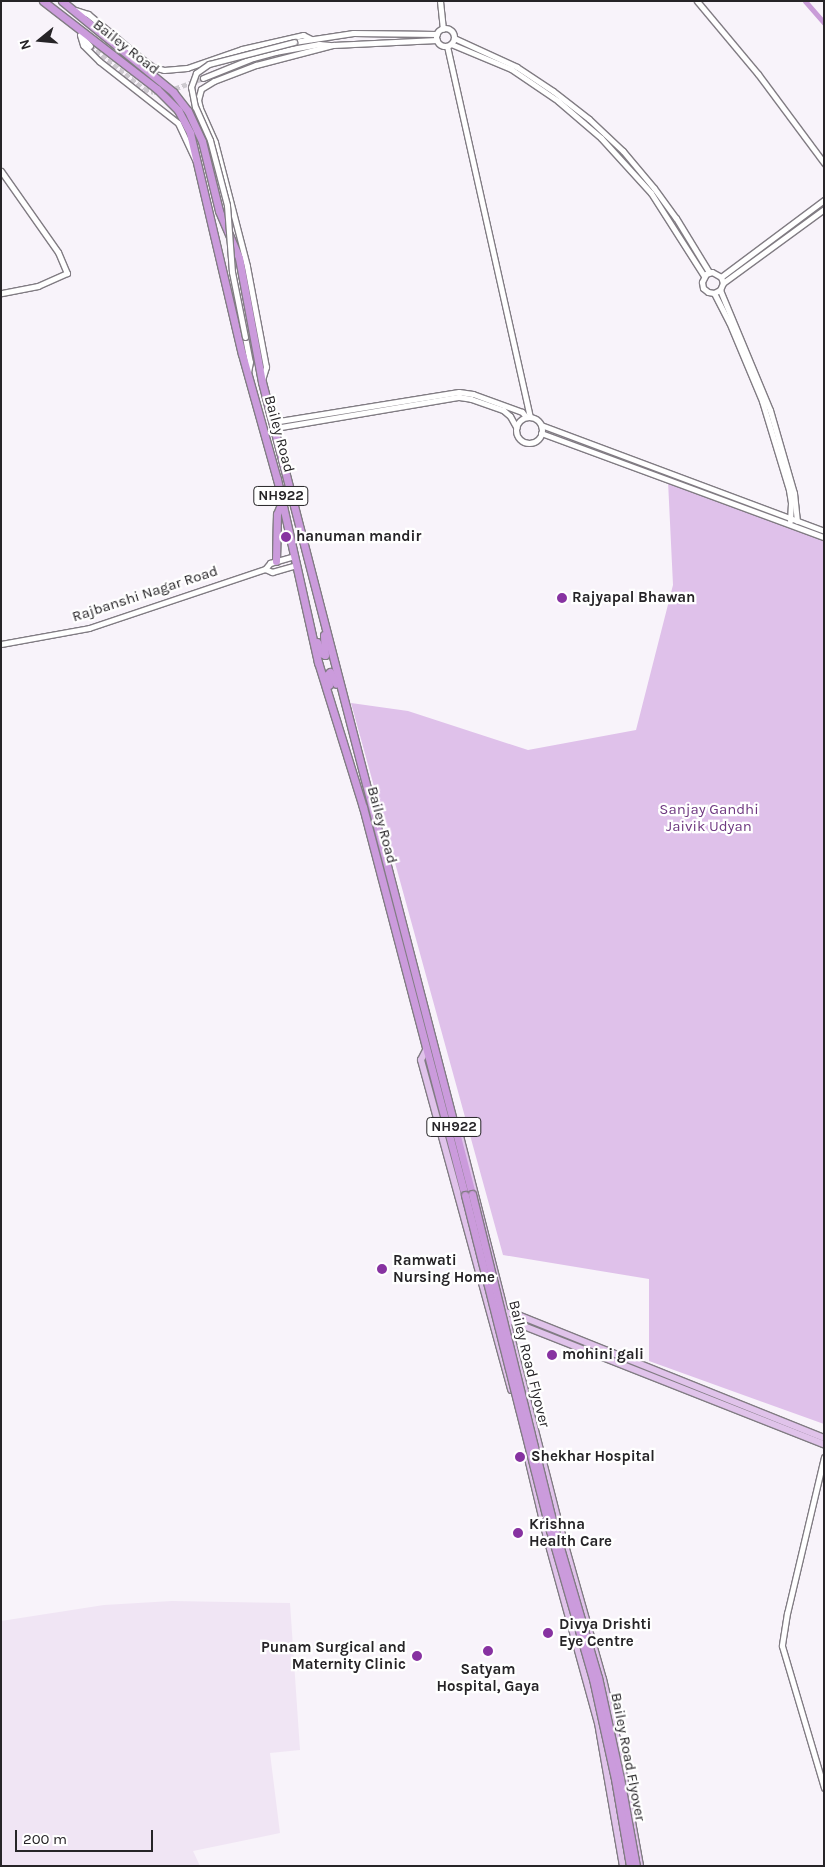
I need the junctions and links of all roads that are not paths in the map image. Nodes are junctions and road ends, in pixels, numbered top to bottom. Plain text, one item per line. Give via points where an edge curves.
1 (43, 1) edge
2 (62, 1) edge
3 (440, 1) edge
4 (697, 1) edge
5 (70, 8) junction
6 (443, 29) junction
7 (80, 32) junction
8 (344, 34) junction
9 (437, 34) junction
10 (454, 38) junction
11 (311, 39) junction
12 (437, 40) junction
13 (345, 44) junction
14 (333, 45) junction
15 (449, 45) junction
16 (90, 46) tunnel mouth
17 (203, 78) tunnel mouth
18 (824, 163) edge
19 (198, 164) junction
20 (1, 171) edge
21 (824, 200) edge
22 (824, 209) edge
23 (709, 272) junction
24 (704, 276) junction
25 (721, 276) junction
26 (723, 283) junction
27 (720, 290) junction
28 (1, 293) edge
29 (714, 293) junction
30 (248, 375) junction
31 (262, 382) junction
32 (528, 417) junction
33 (274, 425) junction
34 (541, 425) junction
35 (516, 428) junction
36 (541, 433) junction
37 (282, 502) junction
38 (797, 520) junction
39 (790, 521) junction
40 (797, 527) junction
41 (824, 531) edge
42 (824, 537) edge
43 (295, 556) junction
44 (276, 561) junction
45 (297, 565) junction
46 (265, 569) junction
47 (305, 598) junction
48 (318, 603) junction
49 (1, 644) edge
50 (344, 700) junction
51 (346, 748) junction
52 (429, 1048) junction
53 (469, 1194) junction
54 (500, 1284) junction
55 (484, 1288) junction
56 (507, 1315) junction
57 (492, 1317) junction
58 (516, 1349) junction
59 (501, 1352) junction
60 (702, 1393) junction
61 (531, 1410) junction
62 (517, 1413) junction
63 (824, 1438) edge
64 (539, 1442) junction
65 (824, 1444) edge
66 (525, 1445) junction
67 (824, 1457) edge
68 (582, 1603) junction
69 (567, 1605) junction
70 (600, 1667) junction
71 (585, 1671) junction
72 (824, 1788) edge
73 (623, 1866) edge
74 (630, 1866) edge
75 (636, 1866) edge
76 (640, 1866) edge

1 - 7 highway, Bailey Road / NH922
2 - 5 highway, Bailey Road / NH922
3 - 6 street
4 - 18 street via 758,74
5 - 11 street via 88,14 140,58 164,70 187,68 242,49 303,35
5 - 31 highway, Bailey Road / NH922 via 168,87 188,111 202,141 219,211 239,258
6 - 9 street
6 - 10 street via 451,30
7 - 16 street
7 - 19 street via 83,45 99,60 178,123
7 - 19 highway, Bailey Road / NH922 via 157,89 178,110 190,132
8 - 9 street
8 - 11 street
8 - 13 street
9 - 12 street
10 - 15 street
10 - 23 street via 517,67 553,91 623,151 676,218
11 - 30 street, bridge via 209,64 196,73 191,87 195,107 210,140 227,205 232,272 250,362
12 - 13 street
12 - 15 street via 442,46
13 - 14 street
14 - 17 street via 319,44 275,52
14 - 31 street via 225,76 206,84 199,94 200,108 215,142 248,266 266,367
15 - 24 street via 511,69 550,95 601,138 651,192
15 - 32 street
19 - 30 highway, Bailey Road / NH922
20 - 28 street via 58,252 67,273 38,286
21 - 25 street
22 - 26 street
23 - 24 street
23 - 25 street
24 - 29 street via 703,288
25 - 26 street
26 - 27 street
27 - 29 street
27 - 38 street via 770,410 794,493
29 - 39 street via 762,401 789,490
30 - 37 highway, Bailey Road / NH922
31 - 33 highway, Bailey Road / NH922
32 - 33 street via 473,394 459,392
32 - 34 street via 538,420
32 - 35 street via 519,421
33 - 35 street via 459,397 503,410
33 - 48 highway, Bailey Road / NH922
34 - 36 street
34 - 39 street
35 - 36 street via 518,438 526,444 536,441
36 - 39 street
37 - 43 highway, Bailey Road / NH922
37 - 44 highway via 277,514
38 - 39 street
38 - 40 street
38 - 41 street
39 - 40 street
40 - 42 street
43 - 44 street
43 - 45 highway, Bailey Road / NH922
44 - 46 street, Rajbanshi Nagar Road
45 - 46 street, Rajbanshi Nagar Road via 272,572
45 - 47 highway, Bailey Road / NH922
46 - 49 street, Rajbanshi Nagar Road via 89,628
47 - 48 highway via 324,655 326,650
47 - 51 highway, Bailey Road / NH922 via 318,662
48 - 50 highway, Bailey Road / NH922
50 - 51 highway via 332,673 328,672
50 - 52 highway, Bailey Road / NH922
51 - 52 highway, Bailey Road / NH922
52 - 53 highway, Bailey Road Flyover / NH922
52 - 54 main road via 438,1050
52 - 55 main road via 422,1060
53 - 74 highway, Bailey Road Flyover / NH922, bridge via 550,1530 593,1679
53 - 75 highway, Bailey Road Flyover / NH922, bridge via 554,1527 598,1677
54 - 55 main road
54 - 56 main road
55 - 57 main road
56 - 57 main road
56 - 58 main road
56 - 60 main road
57 - 59 main road
58 - 59 main road
58 - 61 main road
59 - 62 main road
60 - 63 main road
60 - 65 main road
61 - 62 main road
61 - 64 main road
62 - 66 main road
64 - 66 main road
64 - 68 main road
66 - 69 main road
67 - 72 street via 782,1646
68 - 69 main road
68 - 70 main road
69 - 71 main road
70 - 71 main road
70 - 76 main road
71 - 73 main road via 598,1723

